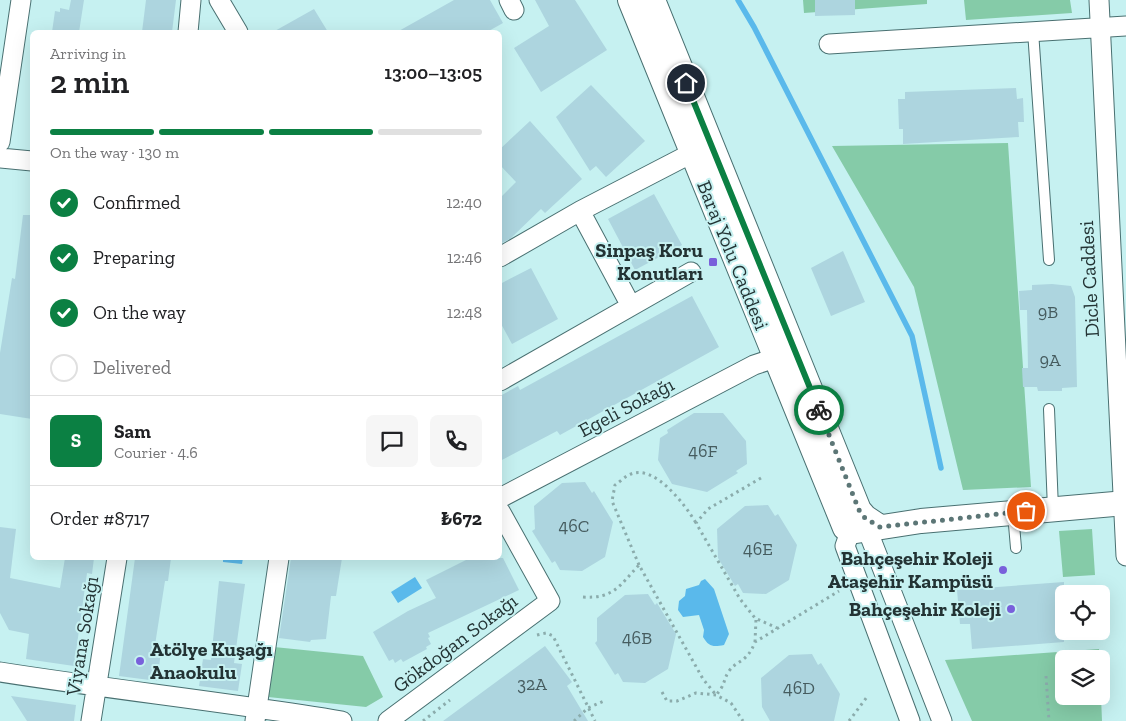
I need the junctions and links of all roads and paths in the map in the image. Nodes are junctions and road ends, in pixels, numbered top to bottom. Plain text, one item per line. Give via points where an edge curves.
1 (21, 0) edge
2 (191, 0) edge
3 (219, 0) edge
4 (630, 0) edge
5 (653, 0) edge
6 (1099, 0) edge
7 (1100, 26) junction
8 (1126, 26) edge
9 (188, 30) edge
10 (237, 30) edge
11 (1033, 31) junction
12 (830, 44) dead end
13 (0, 142) edge
14 (702, 148) junction
15 (0, 158) edge
16 (30, 161) edge
17 (580, 211) junction
18 (502, 257) edge
19 (1049, 260) dead end
20 (691, 272) dead end
21 (631, 306) junction
22 (785, 353) junction
23 (502, 380) edge
24 (1049, 409) dead end
25 (761, 478) dead end
26 (502, 497) edge
27 (1124, 503) edge
28 (1053, 509) junction
29 (1013, 512) junction
30 (502, 515) edge
31 (696, 523) junction
32 (866, 529) junction
33 (1016, 548) dead end
34 (1126, 556) edge
35 (117, 560) edge
36 (279, 560) edge
37 (639, 565) junction
38 (839, 591) dead end
39 (584, 597) dead end
40 (756, 618) junction
41 (777, 628) junction
42 (537, 635) dead end
43 (755, 642) junction
44 (0, 672) edge
45 (1046, 676) dead end
46 (97, 687) junction
47 (662, 692) dead end
48 (716, 695) junction
49 (867, 697) dead end
50 (604, 701) dead end
51 (588, 708) junction
52 (256, 714) edge
53 (91, 721) edge
54 (342, 721) edge
55 (388, 721) edge
56 (574, 721) edge
57 (595, 721) edge
58 (742, 721) edge
59 (849, 721) edge
60 (910, 721) edge
61 (942, 721) edge
62 (1049, 721) edge

1 - 13 street
2 - 9 street
3 - 10 street
4 - 14 street, Baraj Yolu Caddesi
5 - 14 street, Baraj Yolu Caddesi
6 - 7 street, Dicle Caddesi
7 - 8 street
7 - 11 street
7 - 27 street, Dicle Caddesi
11 - 12 street
11 - 19 lane
14 - 17 street
14 - 22 street, Baraj Yolu Caddesi
15 - 16 street
17 - 18 street
17 - 21 street
20 - 21 street
21 - 23 street
22 - 26 street, Egeli Sokağı
22 - 32 street, Baraj Yolu Caddesi via 841,522
24 - 28 lane
25 - 31 path via 708,509
27 - 28 street
27 - 34 street, Dicle Caddesi
28 - 29 street
29 - 32 street
29 - 33 lane
30 - 55 street, Gökdoğan Sokağı via 550,601
31 - 37 path via 686,507 652,475 632,473 615,485 612,501
31 - 40 path via 740,600
32 - 60 street via 845,546
32 - 61 street, Baraj Yolu Caddesi
35 - 46 street, Viyana Sokağı
36 - 52 street
37 - 39 path via 617,591 598,598
37 - 48 path via 703,679
38 - 41 path
40 - 41 path
40 - 43 path
41 - 43 path
42 - 51 path via 546,633 553,636
43 - 48 path via 751,653 729,671 724,686
44 - 46 street
45 - 62 path
46 - 52 street
46 - 53 street, Viyana Sokağı
47 - 48 path via 667,702 696,693
48 - 58 path via 732,703
49 - 59 path
50 - 51 path
51 - 56 path
51 - 57 path
52 - 54 street

